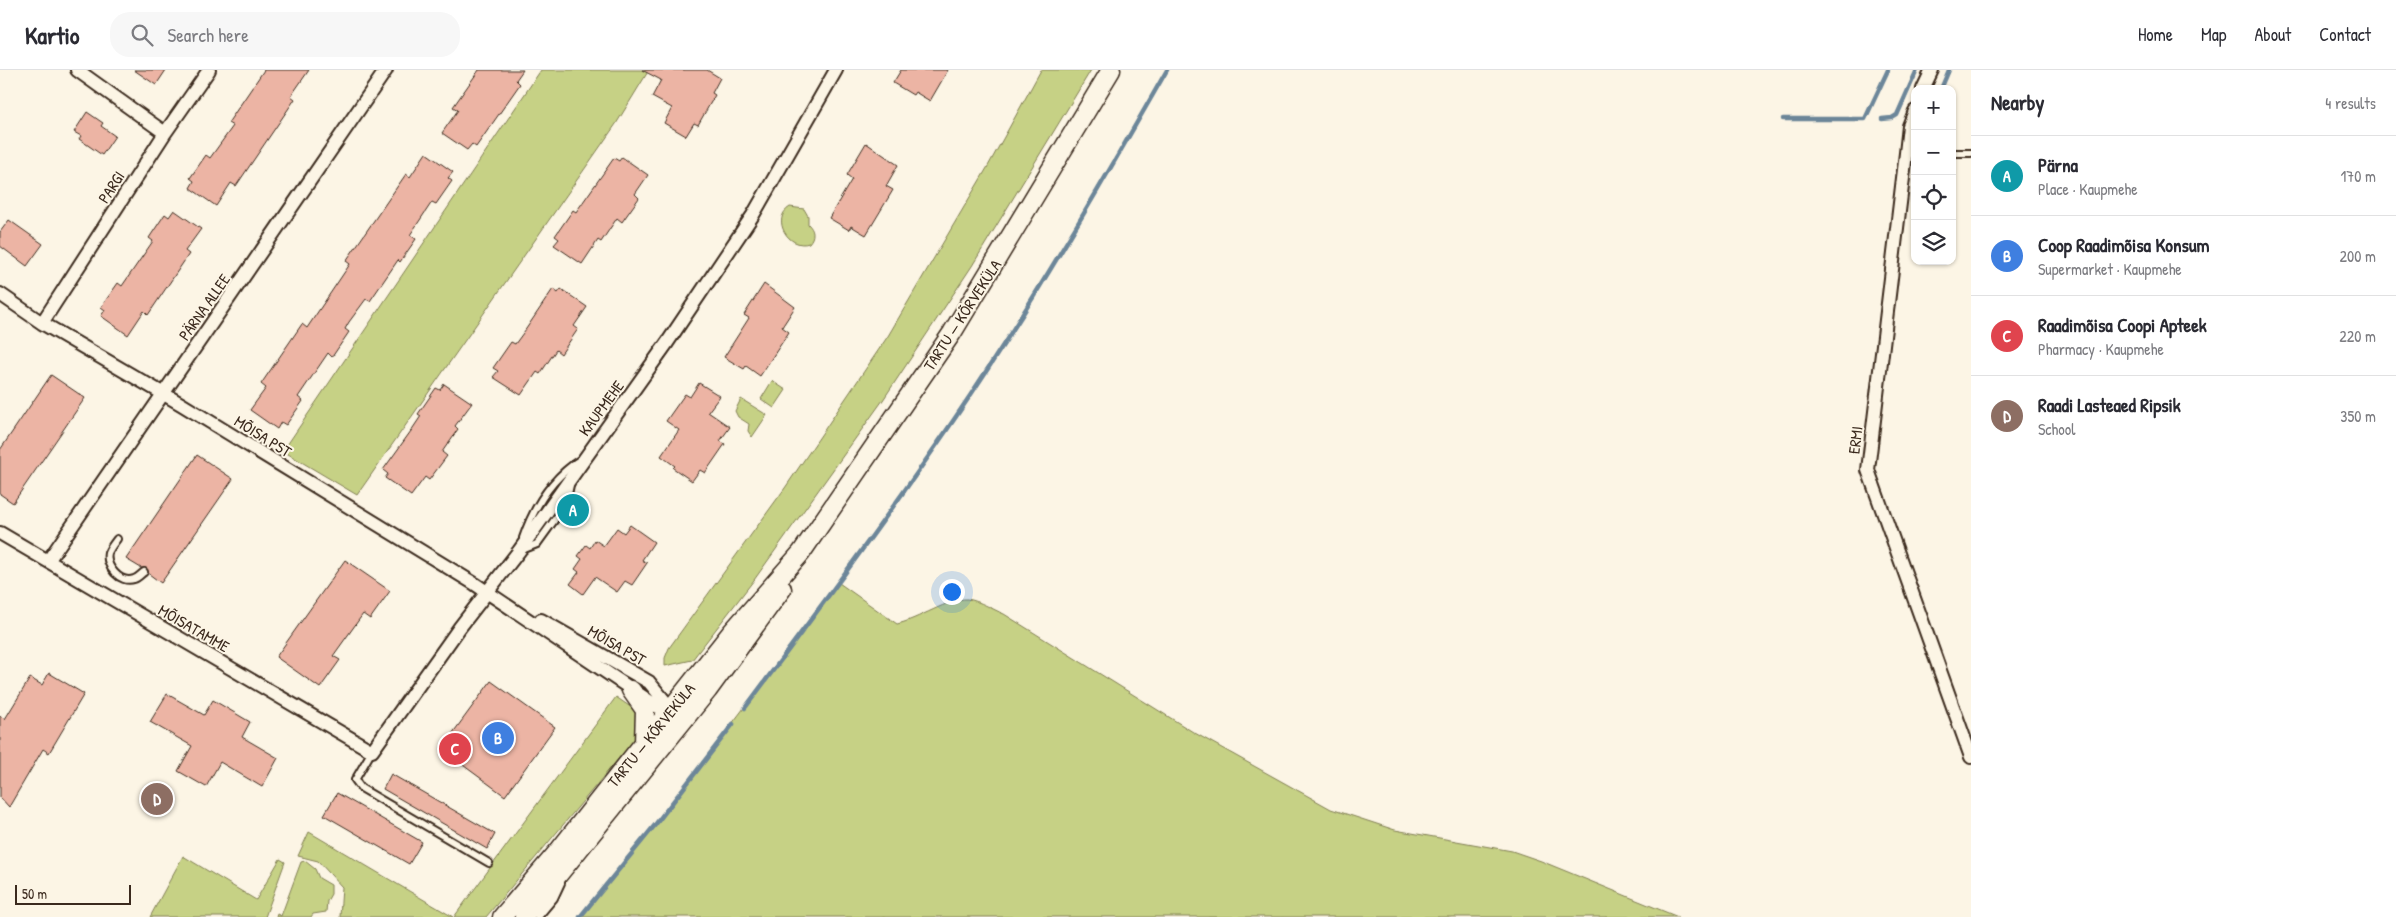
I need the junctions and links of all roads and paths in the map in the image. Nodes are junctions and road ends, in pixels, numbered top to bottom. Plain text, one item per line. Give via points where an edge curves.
1 (76, 70) edge
2 (209, 70) edge
3 (386, 70) edge
4 (836, 70) edge
5 (1111, 70) edge
6 (1932, 70) edge
7 (1925, 85) edge
8 (1911, 123) edge
9 (165, 133) junction
10 (1910, 153) edge
11 (1956, 153) edge
12 (1971, 153) edge
13 (0, 294) edge
14 (42, 323) junction
15 (163, 394) junction
16 (588, 454) junction
17 (0, 534) edge
18 (117, 539) dead end
19 (519, 551) junction
20 (48, 561) junction
21 (144, 572) dead end
22 (488, 593) junction
23 (509, 606) junction
24 (631, 690) junction
25 (678, 715) junction
26 (644, 744) junction
27 (372, 752) junction
28 (1971, 757) edge
29 (571, 861) junction
30 (489, 863) dead end
31 (502, 917) edge
32 (524, 917) edge
33 (538, 917) edge

1 - 9 street
2 - 9 street, PARGI
3 - 15 street, PÄRNA ALLEE
4 - 16 street, KAUPMEHE via 753,215
5 - 25 main road, TARTU — KÕRVEKÜLA via 952,333 800,553 730,634
6 - 7 street
8 - 10 street, ERMI
9 - 14 street, PARGI
10 - 28 street, ERMI via 1868,470
11 - 12 lane
13 - 14 street, MÕISA PST
14 - 15 street, MÕISA PST
15 - 20 street, PÄRNA ALLEE
15 - 22 street, MÕISA PST
16 - 19 street, KAUPMEHE
16 - 19 lane via 562,471 536,508
17 - 20 street, MÕISATAMME
18 - 21 lane via 109,552 110,567 123,579 129,580
19 - 22 street, KAUPMEHE
20 - 27 street, MÕISATAMME
22 - 23 street, MÕISA PST
22 - 27 street, KAUPMEHE via 460,627
23 - 24 street, MÕISA PST
23 - 25 street, MÕISA PST via 547,623 649,682
24 - 25 street, MÕISA PST
24 - 26 main road via 645,710
25 - 26 main road, TARTU — KÕRVEKÜLA
25 - 29 main road, TARTU — KÕRVEKÜLA
26 - 31 main road, TARTU — KÕRVEKÜLA
27 - 30 lane via 355,780 361,788
29 - 32 main road, TARTU — KÕRVEKÜLA
29 - 33 lane via 554,898

